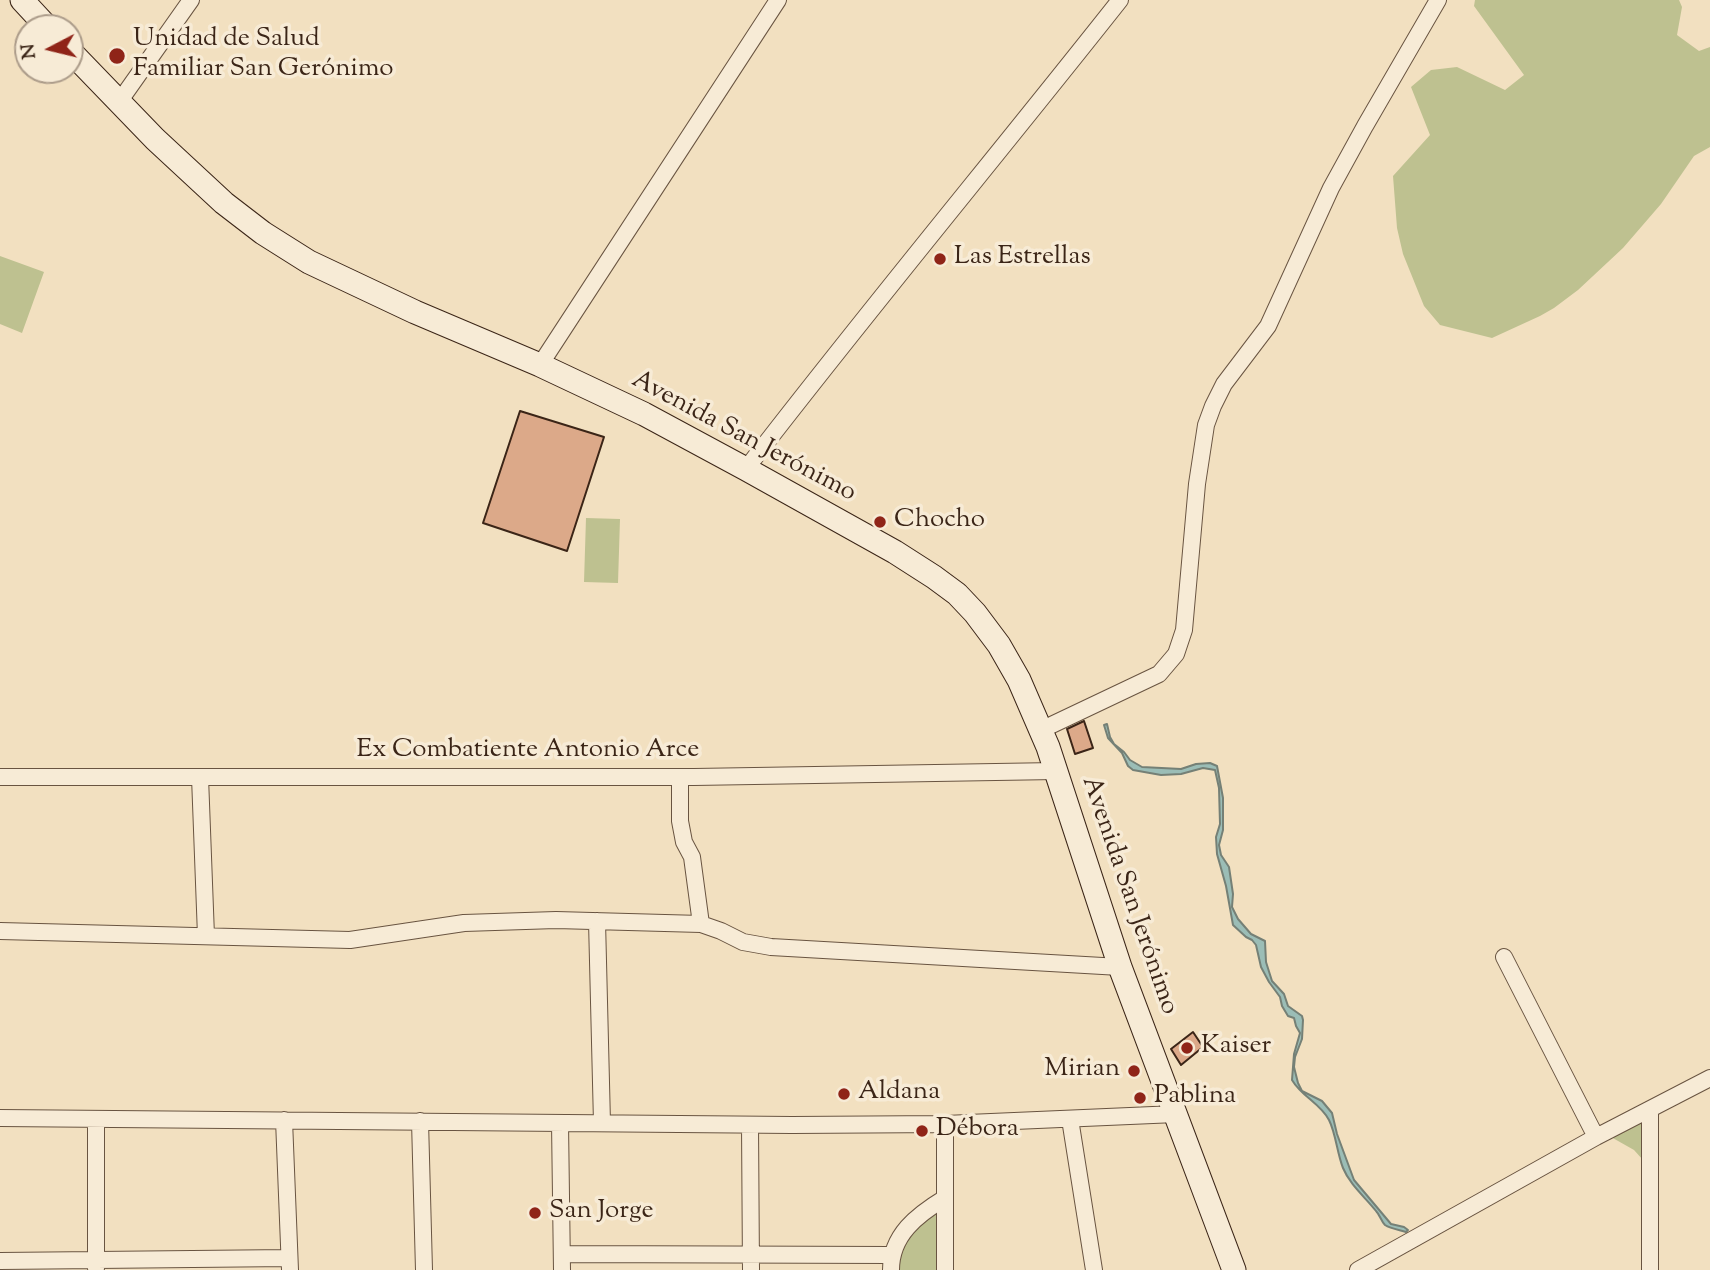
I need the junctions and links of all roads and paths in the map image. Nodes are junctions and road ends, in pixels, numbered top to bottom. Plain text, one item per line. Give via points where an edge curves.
1 (22, 0) edge
2 (191, 0) edge
3 (778, 0) edge
4 (1120, 0) edge
5 (1438, 0) edge
6 (35, 14) edge
7 (84, 66) edge
8 (119, 102) junction
9 (540, 365) junction
10 (746, 468) junction
11 (1041, 730) junction
12 (1056, 771) junction
13 (0, 777) edge
14 (200, 777) junction
15 (680, 777) junction
16 (597, 921) junction
17 (701, 924) junction
18 (0, 931) edge
19 (206, 936) junction
20 (1504, 957) dead end
21 (1120, 967) junction
22 (1710, 1078) edge
23 (1650, 1111) junction
24 (1176, 1114) junction
25 (0, 1118) edge
26 (96, 1119) junction
27 (1070, 1119) junction
28 (284, 1120) junction
29 (420, 1121) junction
30 (560, 1123) junction
31 (602, 1123) junction
32 (945, 1124) junction
33 (750, 1125) junction
34 (1596, 1137) junction
35 (945, 1198) junction
36 (0, 1261) edge
37 (562, 1262) edge
38 (615, 1262) edge
39 (751, 1262) edge
40 (891, 1263) edge
41 (234, 1264) edge
42 (290, 1264) edge
43 (96, 1265) edge
44 (424, 1270) edge
45 (945, 1270) edge
46 (1094, 1270) edge
47 (1234, 1270) edge
48 (1358, 1270) edge
49 (1650, 1270) edge

1 - 6 street
2 - 8 street
3 - 9 street
4 - 10 street
5 - 11 street via 1331,188 1268,326 1213,406 1197,484 1184,630 1176,654 1159,674
7 - 8 street, Avenida San Jerónimo
8 - 9 street, Avenida San Jerónimo via 224,203 309,262
9 - 10 street, Avenida San Jerónimo
10 - 11 street, Avenida San Jerónimo via 895,552 957,594 999,645
11 - 12 street, Avenida San Jerónimo
12 - 15 street, Ex Combatiente Antonio Arce
12 - 21 street, Avenida San Jerónimo
13 - 14 street, Ex Combatiente Antonio Arce
14 - 15 street, Ex Combatiente Antonio Arce
14 - 19 street
15 - 17 street via 680,821 692,857
16 - 17 street
16 - 19 street via 464,923 350,940
16 - 31 street
17 - 21 street via 743,942 771,947
18 - 19 street
20 - 34 street
21 - 24 street, Avenida San Jerónimo
22 - 23 street
23 - 34 street
23 - 49 street
24 - 27 street
24 - 47 street, Avenida San Jerónimo
25 - 26 street
26 - 28 street
26 - 43 street
27 - 32 street
27 - 46 street
28 - 29 street
28 - 42 street
29 - 30 street
29 - 44 street
30 - 31 street
30 - 37 street
31 - 33 street
32 - 33 street
32 - 35 street
33 - 39 street
34 - 48 street
35 - 40 street via 900,1236
35 - 45 street
36 - 43 street
37 - 38 street
38 - 39 street
39 - 40 street
41 - 42 street
41 - 43 street

